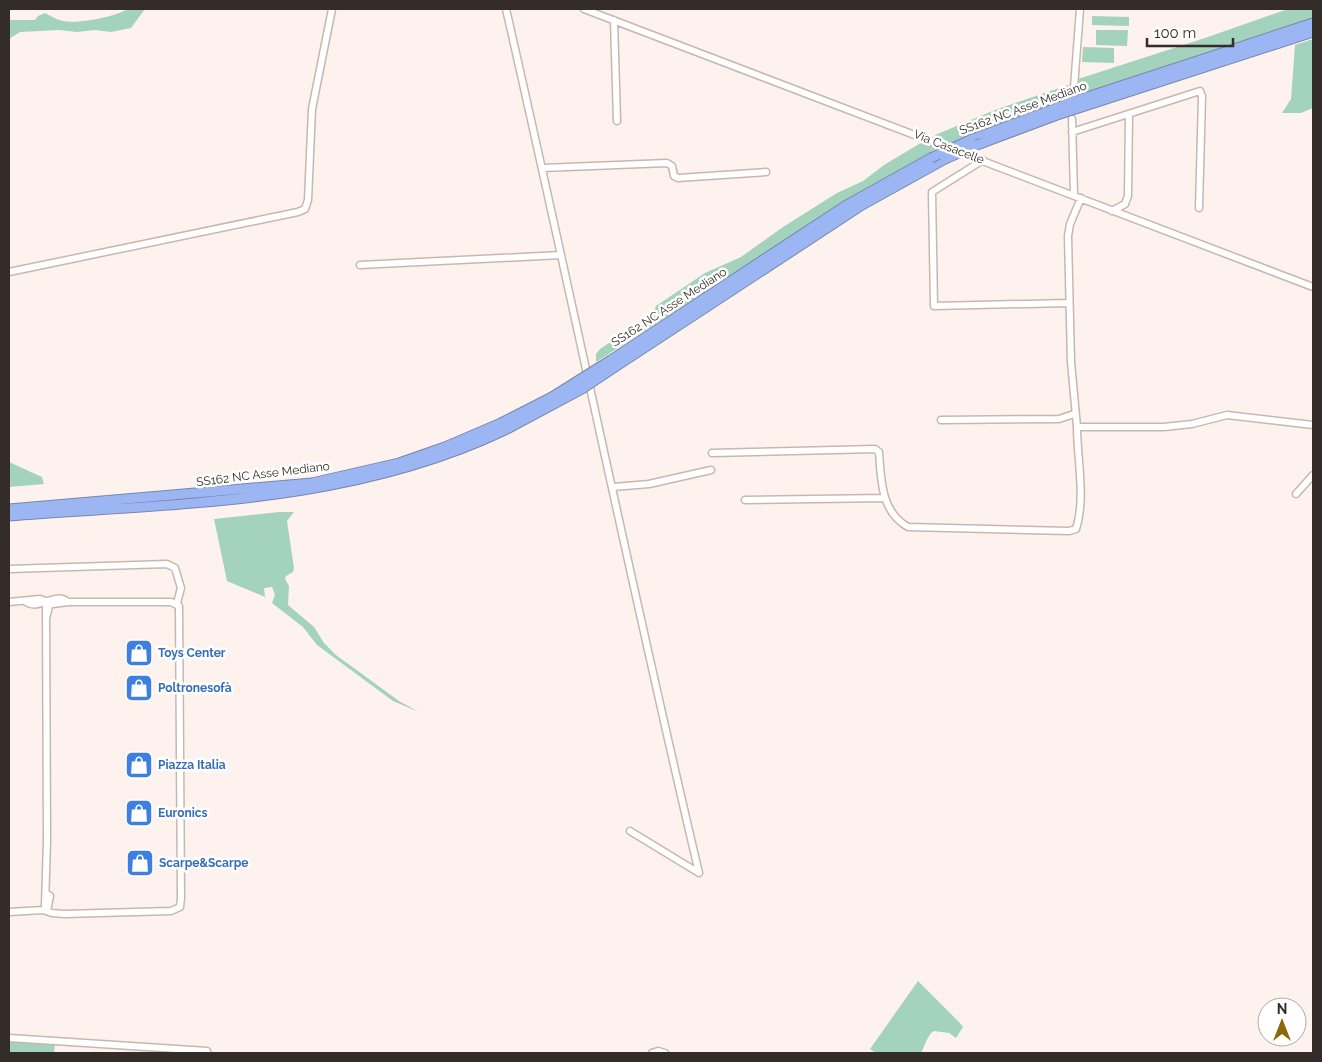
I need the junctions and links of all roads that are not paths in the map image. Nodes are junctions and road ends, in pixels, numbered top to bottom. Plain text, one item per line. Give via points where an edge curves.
1 (332, 9) edge
2 (506, 9) edge
3 (584, 9) edge
4 (1080, 9) edge
5 (614, 20) junction
6 (1313, 23) edge
7 (1313, 32) edge
8 (1074, 87) tunnel mouth
9 (1129, 114) junction
10 (1072, 119) dead end
11 (617, 120) dead end
12 (1072, 132) junction
13 (983, 160) junction
14 (542, 168) junction
15 (766, 172) dead end
16 (1074, 195) junction
17 (1081, 198) junction
18 (1199, 208) dead end
19 (1112, 211) junction
20 (561, 254) junction
21 (360, 265) dead end
22 (9, 272) edge
23 (1313, 287) edge
24 (1068, 303) junction
25 (613, 364) junction
26 (1074, 414) junction
27 (940, 420) dead end
28 (1313, 425) edge
29 (1077, 427) junction
30 (712, 453) dead end
31 (711, 470) dead end
32 (1313, 475) edge
33 (613, 487) junction
34 (1296, 494) dead end
35 (885, 498) junction
36 (745, 500) dead end
37 (124, 503) junction
38 (9, 509) edge
39 (9, 516) edge
40 (9, 568) edge
41 (46, 601) junction
42 (9, 602) edge
43 (177, 603) junction
44 (630, 831) dead end
45 (47, 911) junction
46 (9, 912) edge
47 (9, 1038) edge
48 (207, 1051) dead end
49 (652, 1053) edge
50 (665, 1053) edge

1 - 22 street via 312,108 305,209
2 - 14 street
3 - 5 street, Via Casacelle
4 - 8 street
5 - 11 street
5 - 13 street, Via Casacelle
6 - 25 highway, SS162 NC Asse Mediano, bridge via 1078,100 931,158 845,206
7 - 25 highway, SS162 NC Asse Mediano, bridge via 1076,108 945,159 862,205
9 - 12 street
9 - 18 street via 1201,93
9 - 19 street via 1128,196 1125,204
10 - 12 street
12 - 16 street
13 - 16 street, Via Casacelle
13 - 24 street via 932,192 934,306
14 - 15 street via 667,163 678,178
14 - 20 street
16 - 17 street, Via Casacelle
17 - 19 street, Via Casacelle
17 - 24 street via 1068,236
19 - 23 street, Via Casacelle
20 - 21 street
20 - 33 street
24 - 26 street
25 - 37 highway, SS162 NC Asse Mediano, bridge via 503,427 405,465 312,483 212,497
26 - 27 street via 1059,419
26 - 29 street
28 - 29 street via 1227,415 1164,427
29 - 35 street via 1080,485 1076,529 908,527 894,516
30 - 35 street via 875,449 879,452
31 - 33 street via 649,484
32 - 34 street
33 - 44 street via 699,873
35 - 36 street
37 - 38 highway, SS162 NC Asse Mediano
37 - 39 highway, SS162 NC Asse Mediano
40 - 43 street via 168,564 175,568 181,588
41 - 42 street
41 - 43 street
41 - 45 street via 49,606 46,620
43 - 45 street via 180,611 180,906 171,911
45 - 46 street
47 - 48 street
49 - 50 street

